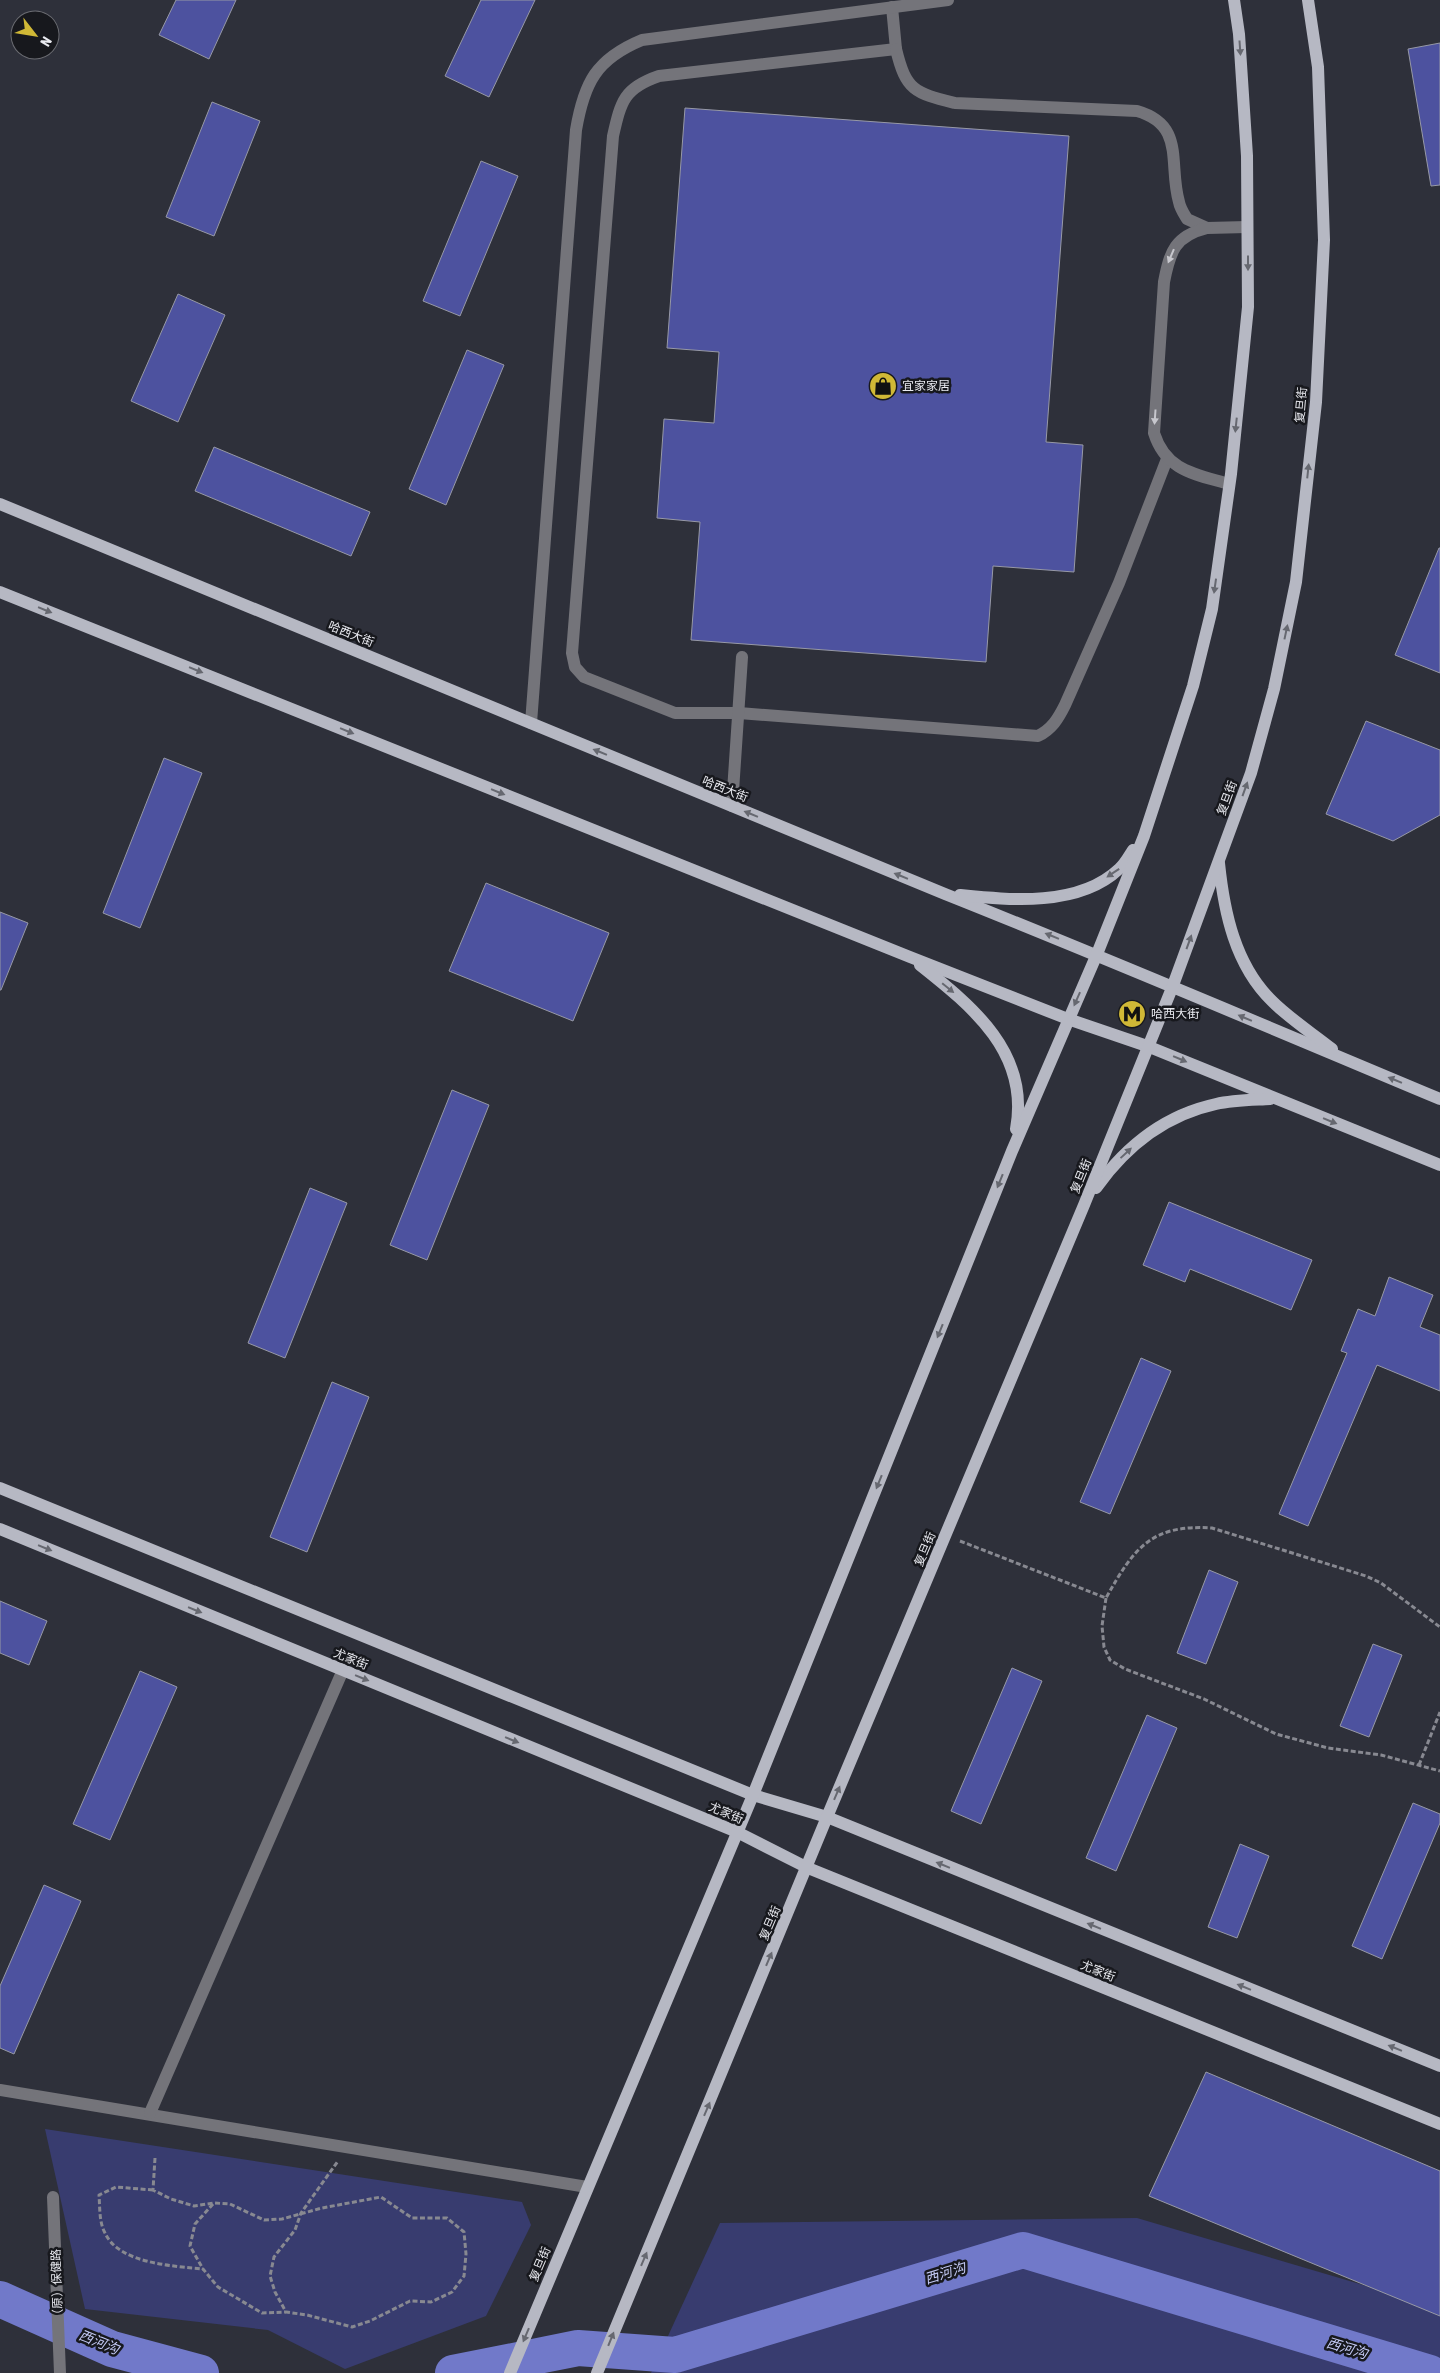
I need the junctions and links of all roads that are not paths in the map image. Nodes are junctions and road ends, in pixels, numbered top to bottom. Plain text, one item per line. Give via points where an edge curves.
1 (948, 0) edge
2 (1234, 0) edge
3 (1308, 0) edge
4 (892, 7) junction
5 (896, 49) junction
6 (1247, 227) junction
7 (1207, 228) junction
8 (1167, 459) junction
9 (1229, 484) junction
10 (0, 504) edge
11 (0, 592) edge
12 (742, 657) dead end
13 (739, 713) junction
14 (531, 723) junction
15 (732, 806) junction
16 (1144, 836) junction
17 (1218, 861) junction
18 (945, 894) junction
19 (1097, 954) junction
20 (910, 957) junction
21 (1172, 988) junction
22 (1068, 1019) junction
23 (1147, 1046) junction
24 (1348, 1060) junction
25 (1273, 1098) junction
26 (1440, 1099) edge
27 (1012, 1151) junction
28 (1440, 1165) edge
29 (1084, 1204) junction
30 (0, 1488) edge
31 (0, 1529) edge
32 (343, 1670) junction
33 (753, 1795) junction
34 (827, 1818) junction
35 (737, 1832) junction
36 (808, 1868) junction
37 (1440, 2066) edge
38 (0, 2090) edge
39 (150, 2113) junction
40 (1440, 2124) edge
41 (587, 2187) junction
42 (53, 2197) dead end
43 (60, 2373) edge
44 (510, 2373) edge
45 (597, 2373) edge

1 - 4 street
2 -> 6 main road, 复旦街 via 1247,156
17 -> 3 main road, 复旦街 via 1251,773 1276,679 1296,582 1316,402 1324,240 1318,67
4 - 5 street
4 - 14 street via 642,40 624,48 591,77 581,100 576,130
5 - 7 street via 902,73 911,87 926,96 955,103 1137,112 1153,116 1165,127 1172,146 1179,202 1187,219
5 - 13 street via 659,76 640,83 623,100 615,127 572,653 575,667 584,677 675,713
6 - 7 street
6 -> 9 main road, 复旦街 via 1248,307
7 -> 8 street via 1182,237 1168,262 1164,282 1154,432 1158,447
8 - 9 street via 1186,470
8 - 13 street via 1102,623 1066,705 1048,731 1038,736 1022,736
9 -> 16 main road, 复旦街 via 1212,609 1193,686
10 - 14 main road, 哈西大街
11 -> 20 main road
12 - 13 street
13 - 15 street
15 -> 14 main road, 哈西大街
18 -> 15 main road, 哈西大街
16 -> 18 main road via 1119,869 1089,888 1021,901
16 - 19 main road, 复旦街
21 -> 17 main road, 复旦街
17 - 24 main road via 1222,896 1232,934 1251,975 1271,1000
19 -> 18 main road, 哈西大街
19 - 21 main road, 哈西大街
19 -> 22 main road, 复旦街
20 - 22 main road
20 -> 27 main road via 973,1008 998,1039 1019,1094
21 - 23 main road, 复旦街
24 -> 21 main road, 哈西大街
22 - 23 main road
22 - 27 main road, 复旦街
23 -> 25 main road
23 - 29 main road, 复旦街
26 -> 24 main road, 哈西大街
25 -> 28 main road
29 -> 25 main road via 1113,1164 1144,1136 1174,1117 1217,1103
27 -> 33 main road, 复旦街
34 -> 29 main road, 复旦街
30 - 33 main road, 尤家街
31 -> 32 main road, 尤家街
32 -> 35 main road, 尤家街
32 - 39 street
33 - 34 main road, 尤家街
33 - 35 main road, 复旦街
34 - 36 main road, 复旦街
37 -> 34 main road, 尤家街
35 - 36 main road, 尤家街
35 - 41 main road, 复旦街
36 - 40 main road, 尤家街
45 -> 36 main road, 复旦街
38 - 39 street
39 - 41 street
41 -> 44 main road, 复旦街
42 - 43 street, （原）保健路

